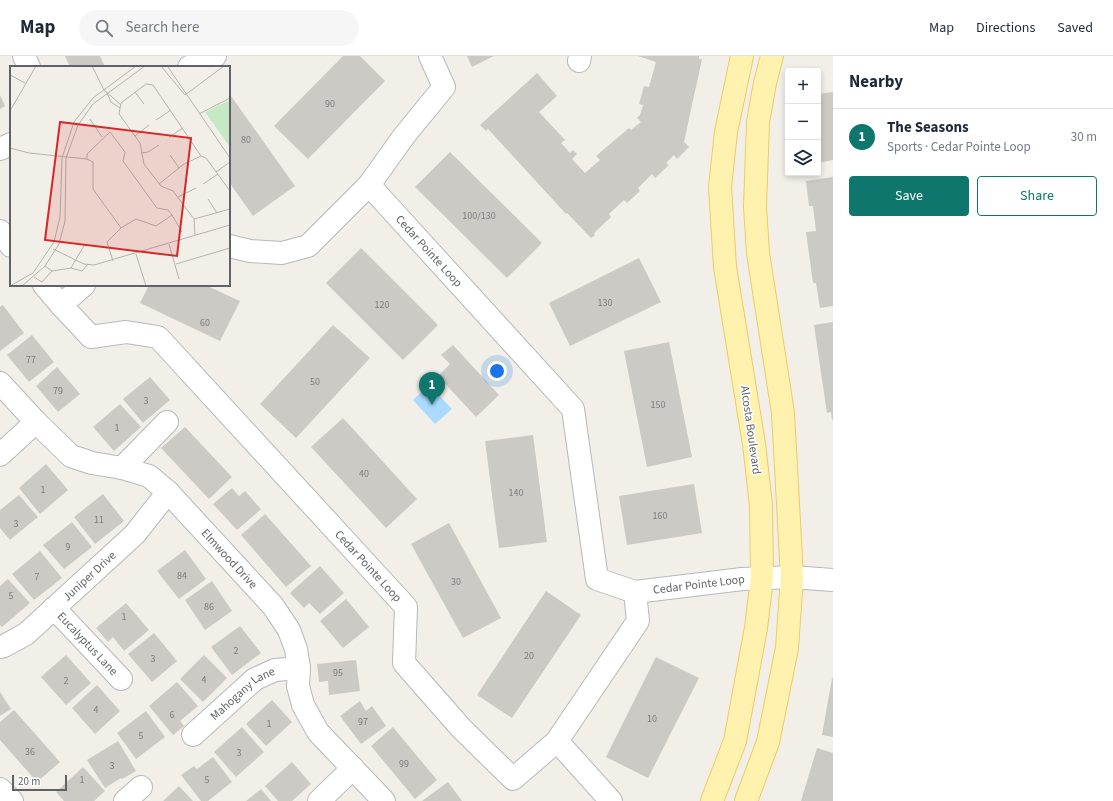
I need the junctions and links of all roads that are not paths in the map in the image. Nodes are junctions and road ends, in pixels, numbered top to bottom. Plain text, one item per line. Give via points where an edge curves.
1 (24, 56) edge
2 (214, 56) edge
3 (430, 56) edge
4 (742, 56) edge
5 (772, 56) edge
6 (29, 66) edge
7 (191, 66) edge
8 (10, 144) edge
9 (0, 149) edge
10 (369, 185) junction
11 (0, 231) edge
12 (10, 245) edge
13 (230, 246) edge
14 (45, 286) edge
15 (83, 286) edge
16 (61, 304) junction
17 (0, 383) edge
18 (36, 422) junction
19 (167, 422) dead end
20 (0, 455) edge
21 (122, 468) junction
22 (168, 492) junction
23 (792, 577) junction
24 (762, 578) junction
25 (833, 580) edge
26 (635, 592) junction
27 (54, 608) junction
28 (0, 647) edge
29 (299, 668) junction
30 (121, 679) dead end
31 (193, 735) dead end
32 (557, 741) junction
33 (353, 768) junction
34 (0, 789) edge
35 (12, 801) edge
36 (319, 801) edge
37 (384, 801) edge
38 (610, 801) edge
39 (712, 801) edge
40 (746, 801) edge

1 - 6 street
2 - 7 street
3 - 10 street via 444,87
4 - 24 main road, Alcosta Boulevard via 726,132 720,187 725,266 754,444 761,505
5 - 23 main road via 758,122 755,207 758,252 783,413
8 - 9 street
10 - 13 street via 308,246 282,253 250,251
10 - 26 street, Cedar Pointe Loop via 573,409 597,579
11 - 12 street
14 - 16 street
15 - 16 street
16 - 32 street, Cedar Pointe Loop via 91,337 126,332 158,337 406,606 404,663 461,728 513,779
17 - 18 street, Elmwood Drive
18 - 20 street
18 - 21 street, Elmwood Drive via 71,456
19 - 21 street
21 - 22 street, Elmwood Drive via 150,476
22 - 27 street, Juniper Drive via 135,534
22 - 29 street, Elmwood Drive via 273,606 289,630
23 - 24 street, Cedar Pointe Loop
23 - 25 street, Cedar Pointe Loop
23 - 40 main road via 786,648 768,742
24 - 26 street, Cedar Pointe Loop
24 - 39 main road, Alcosta Boulevard via 756,628 735,741
26 - 32 street, Cedar Pointe Loop via 638,621
27 - 28 street, Juniper Drive via 26,634
27 - 30 street, Eucalyptus Lane
29 - 31 street, Mahogany Lane via 275,670 255,679
29 - 33 street, Elmwood Drive via 298,686 303,705 318,732
32 - 38 street
33 - 36 street
33 - 37 street, Elmwood Drive
34 - 35 street

